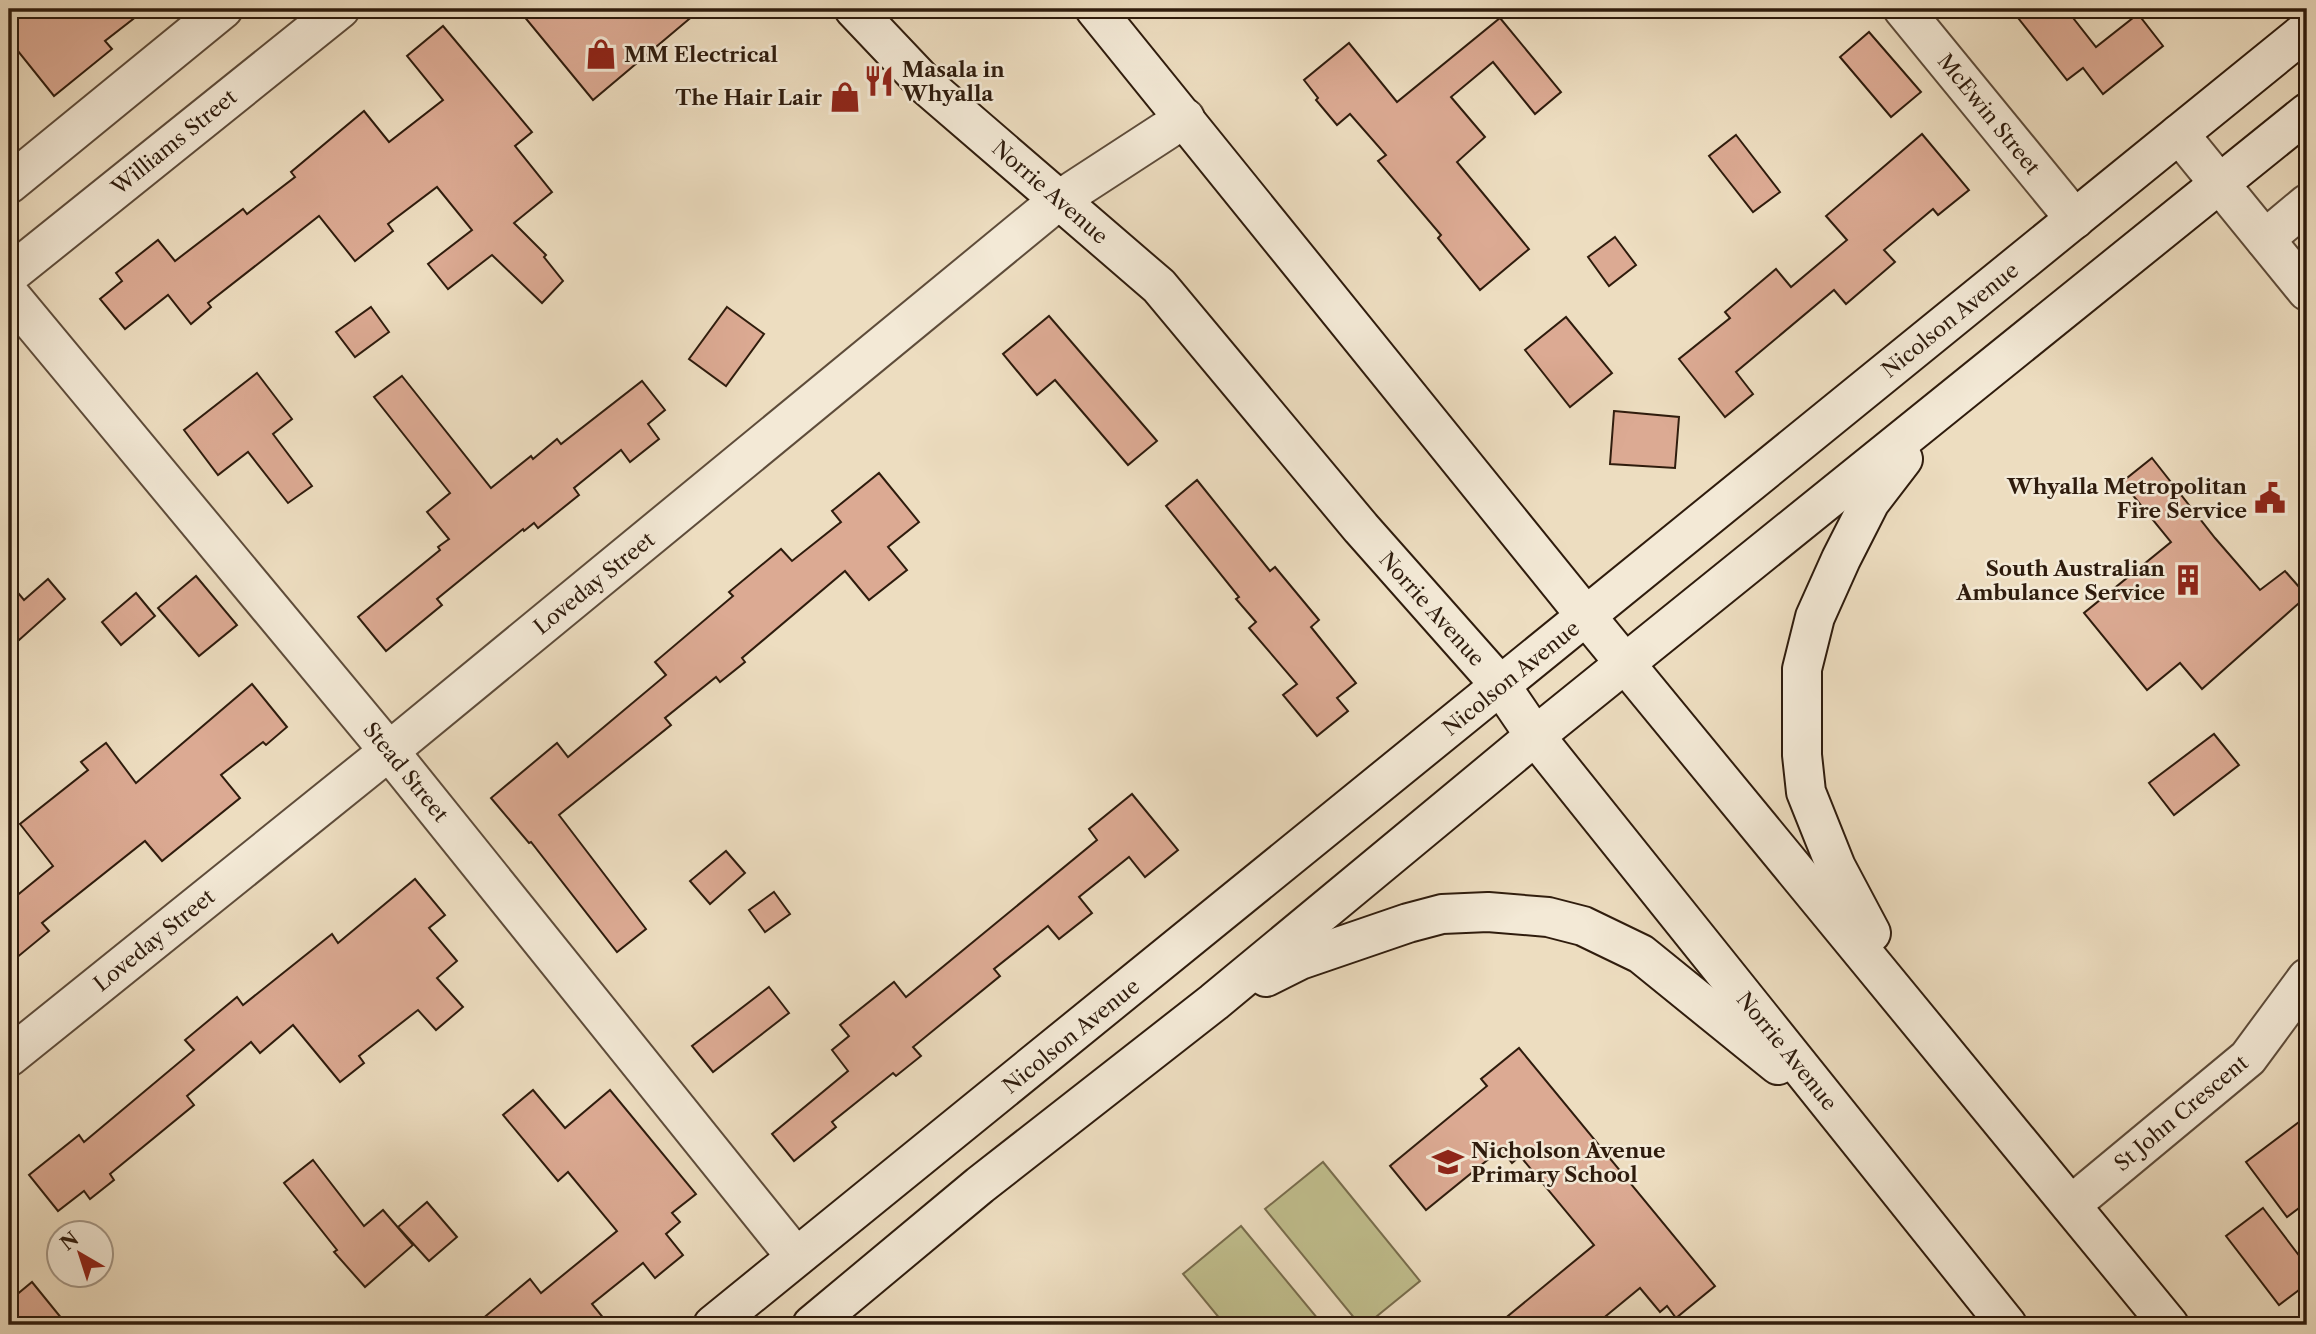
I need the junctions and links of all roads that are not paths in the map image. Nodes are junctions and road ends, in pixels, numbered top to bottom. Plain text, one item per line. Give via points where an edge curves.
1 (223, 9) edge
2 (340, 9) edge
3 (854, 9) edge
4 (1095, 9) edge
5 (1903, 9) edge
6 (2307, 30) edge
7 (2307, 113) edge
8 (1185, 118) junction
9 (2179, 134) junction
10 (2220, 183) junction
11 (9, 184) edge
12 (1059, 200) junction
13 (2307, 204) edge
14 (2075, 219) junction
15 (2265, 239) junction
16 (9, 275) edge
17 (2307, 291) edge
18 (9, 294) edge
19 (1943, 408) junction
20 (1586, 616) junction
21 (1626, 663) junction
22 (1501, 686) junction
23 (1535, 736) junction
24 (389, 751) junction
25 (2307, 978) edge
26 (1214, 1002) junction
27 (1927, 1029) junction
28 (9, 1057) edge
29 (1842, 1119) junction
30 (2071, 1205) junction
31 (796, 1257) junction
32 (713, 1325) edge
33 (812, 1325) edge
34 (2007, 1325) edge
35 (2169, 1325) edge

1 - 11 main road
2 - 16 main road, Williams Street
3 - 12 main road, Norrie Avenue via 928,86
4 - 8 main road
5 - 14 main road, McEwin Street
6 - 9 main road, Nicolson Avenue
7 - 10 main road
8 - 12 main road, Loveday Street
8 - 20 main road
9 - 10 main road
9 - 14 main road, Nicolson Avenue
10 - 15 main road
10 - 19 main road
12 - 22 main road, Norrie Avenue via 1159,286 1361,528
12 - 24 main road, Loveday Street
13 - 15 main road
14 - 20 main road, Nicolson Avenue
15 - 17 main road
18 - 24 main road, Stead Street
19 - 21 main road
19 - 27 main road via 1870,502 1815,617 1802,669 1806,792 1853,903
20 - 21 main road
20 - 22 main road, Nicolson Avenue
21 - 23 main road
21 - 27 main road
22 - 23 main road, Norrie Avenue
22 - 31 main road, Nicolson Avenue
23 - 26 main road
23 - 29 main road, Norrie Avenue
24 - 28 main road, Loveday Street
24 - 31 main road, Stead Street
25 - 30 main road, St John Crescent via 2248,1058
26 - 29 main road via 1300,960 1442,914 1548,917 1583,926 1642,954
26 - 33 main road
27 - 30 main road
29 - 34 main road, Norrie Avenue
30 - 35 main road
31 - 32 main road, Nicolson Avenue

